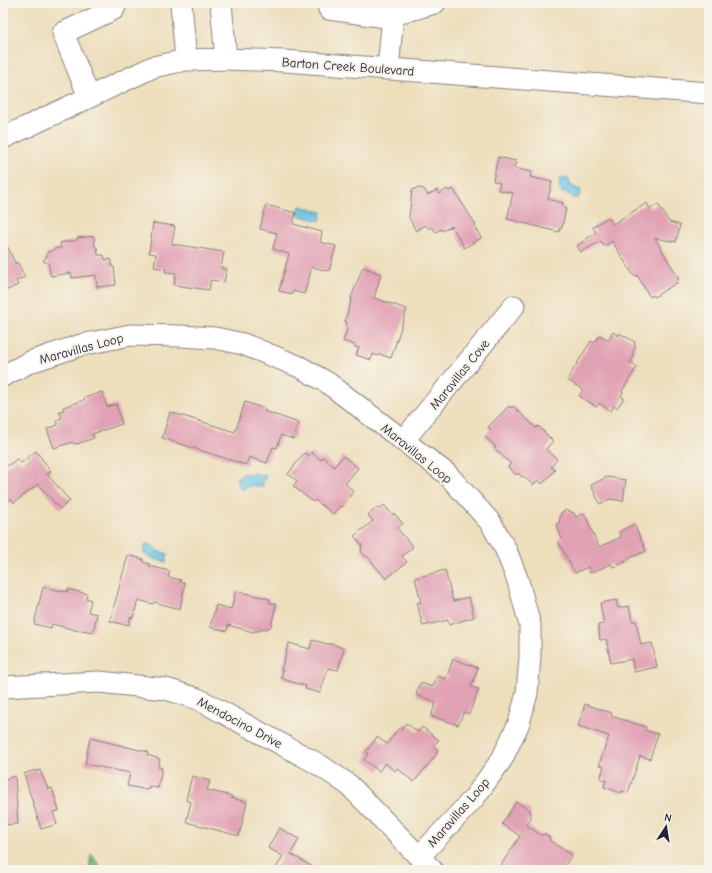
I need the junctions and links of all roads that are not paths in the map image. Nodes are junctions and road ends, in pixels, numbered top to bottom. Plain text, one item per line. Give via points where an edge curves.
1 (116, 3) edge
2 (181, 3) edge
3 (221, 3) edge
4 (435, 3) edge
5 (329, 9) dead end
6 (393, 18) junction
7 (226, 59) junction
8 (186, 60) junction
9 (388, 69) junction
10 (709, 93) edge
11 (89, 97) junction
12 (3, 138) edge
13 (514, 306) dead end
14 (3, 376) edge
15 (403, 441) junction
16 (3, 687) edge
17 (426, 864) edge

1 - 11 street via 114,9 63,33
2 - 8 street
3 - 7 street
4 - 6 street via 393,15
5 - 6 street
6 - 9 street
7 - 8 street, Barton Creek Boulevard
7 - 9 street, Barton Creek Boulevard
8 - 11 street, Barton Creek Boulevard via 153,67
9 - 10 street, Barton Creek Boulevard
11 - 12 street, Barton Creek Boulevard
13 - 15 street, Maravillas Cove
14 - 15 street, Maravillas Loop via 37,359 81,345 130,335 215,338 243,344 300,367 328,383
15 - 17 street, Maravillas Loop via 447,474 491,523 518,582 530,625 527,693 519,723 502,759
16 - 17 street, Mendocino Drive via 99,682 166,689 198,699 318,764 349,785

